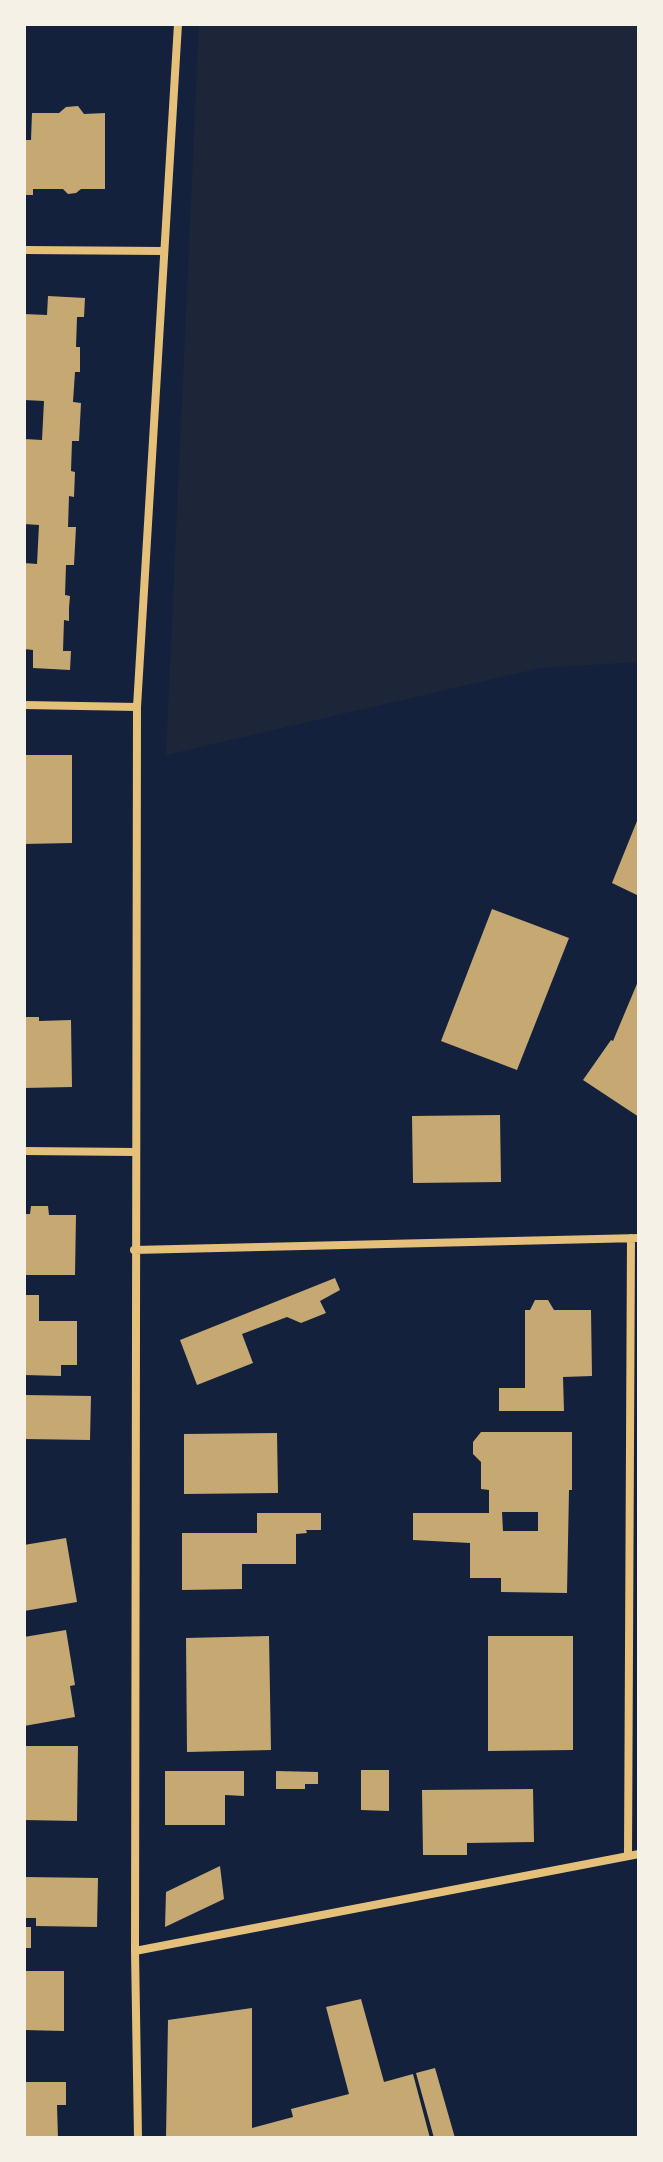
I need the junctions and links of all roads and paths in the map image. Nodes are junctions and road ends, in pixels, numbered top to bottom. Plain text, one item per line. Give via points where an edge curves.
1 (178, 24) edge
2 (24, 250) edge
3 (163, 251) junction
4 (24, 705) edge
5 (137, 707) junction
6 (24, 1151) edge
7 (135, 1152) junction
8 (635, 1238) edge
9 (134, 1250) junction
10 (639, 1854) edge
11 (628, 1856) junction
12 (135, 1951) junction
13 (138, 2138) edge

1 - 3 street
2 - 3 street
3 - 5 street
4 - 5 street
5 - 7 street
6 - 7 street
7 - 9 street
8 - 9 street
8 - 11 street
9 - 12 street
10 - 11 street
11 - 12 street
12 - 13 street

